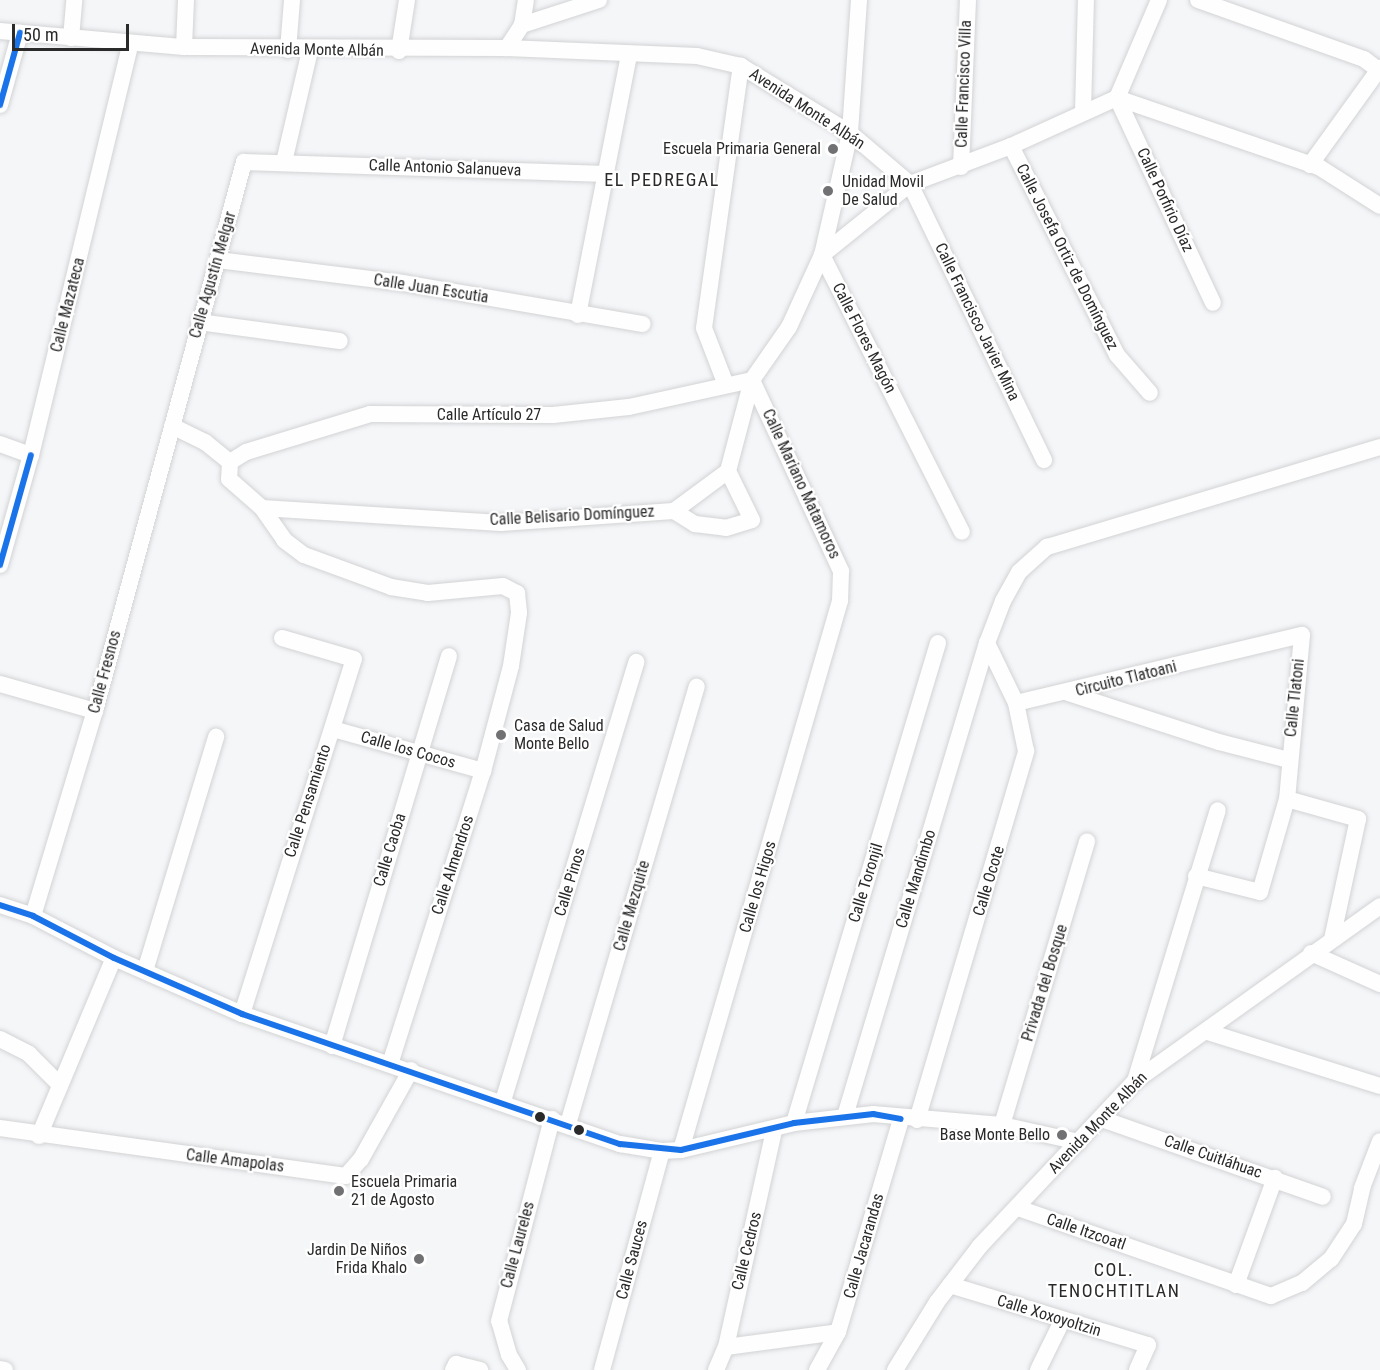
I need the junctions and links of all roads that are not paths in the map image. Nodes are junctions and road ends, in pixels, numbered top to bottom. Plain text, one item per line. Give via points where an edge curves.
1 (74, 0) edge
2 (186, 0) edge
3 (292, 0) edge
4 (407, 0) edge
5 (526, 0) edge
6 (599, 0) edge
7 (859, 0) edge
8 (968, 0) edge
9 (1086, 0) edge
10 (1159, 0) edge
11 (1198, 0) edge
12 (522, 25) junction
13 (0, 32) edge
14 (20, 33) junction
15 (71, 38) junction
16 (131, 43) junction
17 (184, 47) junction
18 (507, 48) junction
19 (288, 50) junction
20 (310, 50) junction
21 (399, 51) junction
22 (628, 54) junction
23 (741, 66) junction
24 (1380, 70) edge
25 (1117, 98) junction
26 (0, 105) edge
27 (1083, 112) junction
28 (850, 133) junction
29 (1011, 146) junction
30 (284, 162) junction
31 (1311, 165) junction
32 (961, 167) junction
33 (606, 174) junction
34 (910, 184) junction
35 (1380, 206) edge
36 (822, 255) junction
37 (218, 260) junction
38 (1213, 303) dead end
39 (578, 315) junction
40 (199, 322) junction
41 (644, 324) dead end
42 (340, 341) dead end
43 (752, 380) junction
44 (726, 385) junction
45 (1150, 393) dead end
46 (172, 426) junction
47 (0, 444) edge
48 (1380, 447) edge
49 (31, 455) junction
50 (1044, 460) dead end
51 (230, 462) junction
52 (728, 471) junction
53 (262, 508) junction
54 (674, 511) junction
55 (962, 532) dead end
56 (0, 565) edge
57 (834, 625) joint
58 (1302, 635) joint
59 (282, 638) dead end
60 (939, 643) dead end
61 (987, 643) junction
62 (449, 656) dead end
63 (636, 662) dead end
64 (0, 684) edge
65 (697, 687) dead end
66 (1068, 693) junction
67 (1016, 703) junction
68 (95, 711) junction
69 (333, 729) junction
70 (216, 737) dead end
71 (419, 752) junction
72 (1289, 760) junction
73 (483, 771) junction
74 (1287, 799) junction
75 (1218, 810) dead end
76 (1087, 840) dead end
77 (1196, 876) junction
78 (0, 905) edge
79 (1380, 906) edge
80 (33, 916) junction
81 (1332, 939) junction
82 (1311, 953) junction
83 (114, 958) junction
84 (145, 971) junction
85 (1380, 984) edge
86 (242, 1014) junction
87 (1208, 1032) junction
88 (0, 1039) edge
89 (332, 1046) junction
90 (390, 1064) junction
91 (411, 1070) junction
92 (1135, 1081) junction
93 (60, 1085) junction
94 (1380, 1086) edge
95 (504, 1101) junction
96 (845, 1116) junction
97 (552, 1119) junction
98 (1102, 1119) junction
99 (909, 1120) junction
100 (794, 1123) junction
101 (568, 1124) junction
102 (1002, 1125) junction
103 (0, 1128) edge
104 (774, 1130) junction
105 (39, 1136) junction
106 (1380, 1141) edge
107 (1079, 1142) junction
108 (681, 1150) junction
109 (662, 1151) junction
110 (1275, 1178) junction
111 (1323, 1197) dead end
112 (1018, 1208) junction
113 (950, 1285) junction
114 (1236, 1285) junction
115 (1062, 1321) junction
116 (838, 1332) junction
117 (726, 1347) junction
118 (0, 1369) edge
119 (5, 1370) edge
120 (453, 1370) edge
121 (480, 1370) edge
122 (518, 1370) edge
123 (602, 1370) edge
124 (716, 1370) edge
125 (817, 1370) edge
126 (896, 1370) edge
127 (1038, 1370) edge
128 (1137, 1370) edge

1 - 15 street
2 - 17 street
3 - 19 street
4 - 21 street
5 - 12 street
6 - 12 street
7 - 28 street
8 - 32 street, Calle Francisco Villa
9 - 27 street
10 - 25 street
11 - 24 street via 1364,59
12 - 18 street
13 - 14 street, Avenida Monte Albán
14 - 15 street, Avenida Monte Albán
14 - 26 street
15 - 16 street, Avenida Monte Albán
16 - 17 street, Avenida Monte Albán
16 - 49 street, Calle Mazateca
17 - 19 street, Avenida Monte Albán
18 - 21 street, Avenida Monte Albán
18 - 22 street, Avenida Monte Albán
19 - 20 street, Avenida Monte Albán
20 - 21 street, Avenida Monte Albán
20 - 30 street
22 - 23 street, Avenida Monte Albán via 697,56
22 - 33 street
23 - 28 street, Avenida Monte Albán
23 - 44 street via 704,328
24 - 31 street
25 - 27 street
25 - 31 street
25 - 38 street, Calle Porfirio Díaz
27 - 29 street
28 - 34 street, Avenida Monte Albán
28 - 36 street
29 - 32 street
29 - 45 street, Calle Josefa Ortiz de Domínguez via 1117,355
30 - 33 street, Calle Antonio Salanueva
30 - 37 street, Calle Agustín Melgar via 244,162
31 - 35 street
32 - 34 street
33 - 39 street
34 - 36 street
34 - 50 street, Calle Francisco Javier Mina
36 - 43 street via 789,327
36 - 55 street, Calle Flores Magón
37 - 39 street, Calle Juan Escutia via 403,283
37 - 40 street, Calle Agustín Melgar
39 - 41 street, Calle Juan Escutia
40 - 42 street
40 - 46 street, Calle Agustín Melgar
43 - 44 street, Calle Artículo 27
43 - 52 street
43 - 57 street, Calle Mariano Matamoros via 841,571
44 - 51 street, Calle Artículo 27 via 629,407 553,415 370,414 246,452
46 - 51 street via 205,442
46 - 68 street, Calle Fresnos
47 - 49 street
48 - 61 street, Calle Mandimbo via 1047,547 1019,573
49 - 56 street, Calle Mazateca
51 - 53 street via 229,479
52 - 54 street, Calle Belisario Domínguez
52 - 54 street via 752,520 726,528 696,524
53 - 54 street, Calle Belisario Domínguez via 501,523
53 - 73 street, Calle Almendros via 284,540 304,555 391,587 428,593 503,586 517,593 519,613 511,666
57 - 108 street, Calle los Higos
58 - 66 street, Circuito Tlatoani
58 - 72 street, Calle Tlatoni
59 - 69 street, Calle Pensamiento via 354,658
60 - 100 street, Calle Toronjil
61 - 67 street, Calle Ocote
61 - 96 street, Calle Mandimbo
62 - 71 street, Calle Caoba
63 - 95 street, Calle Pinos
64 - 68 street
65 - 101 street, Calle Mezquite
66 - 67 street
66 - 72 street, Circuito Tlatoani
67 - 99 street, Calle Ocote via 1026,751 1022,770
68 - 80 street, Calle Fresnos
69 - 71 street, Calle los Cocos
69 - 86 street, Calle Pensamiento via 320,757
70 - 84 street
71 - 73 street, Calle los Cocos
71 - 89 street, Calle Caoba
72 - 74 street, Calle Tlatoni
73 - 90 street, Calle Almendros
74 - 77 street, Calle Tlatoni via 1260,892
74 - 81 street via 1358,819
75 - 77 street
76 - 102 street, Privada del Bosque
77 - 92 street
78 - 80 street
79 - 81 street, Avenida Monte Albán
80 - 83 street
81 - 82 street, Avenida Monte Albán
82 - 85 street
82 - 87 street, Avenida Monte Albán
83 - 84 street
83 - 93 street
84 - 86 street
86 - 89 street
87 - 92 street, Avenida Monte Albán via 1171,1052
87 - 94 street
88 - 93 street via 30,1054
89 - 90 street
90 - 91 street
91 - 95 street
91 - 105 street, Calle Amapolas via 361,1160 346,1176
92 - 98 street, Avenida Monte Albán
93 - 105 street
95 - 97 street
96 - 99 street
96 - 100 street
97 - 101 street
97 - 122 street, Calle Laureles via 500,1321 509,1355
98 - 107 street, Avenida Monte Albán
98 - 110 street, Calle Cuitláhuac
99 - 102 street
99 - 116 street, Calle Jacarandas
100 - 104 street
101 - 109 street via 620,1144
102 - 107 street
103 - 105 street, Calle Amapolas
104 - 108 street
104 - 117 street, Calle Cedros
106 - 114 street, Calle Itzcoatl via 1362,1188 1354,1224 1331,1259 1302,1283 1271,1296
107 - 112 street, Avenida Monte Albán
108 - 109 street
109 - 123 street, Calle Sauces
110 - 111 street, Calle Cuitláhuac
110 - 114 street
112 - 113 street, Avenida Monte Albán
112 - 114 street, Calle Itzcoatl
113 - 115 street, Calle Xoxoyoltzin
113 - 126 street, Avenida Monte Albán
115 - 127 street
115 - 128 street, Calle Xoxoyoltzin via 1148,1345
116 - 117 street
116 - 125 street, Calle Jacarandas
117 - 124 street, Calle Cedros
118 - 119 street
120 - 121 street via 456,1364

